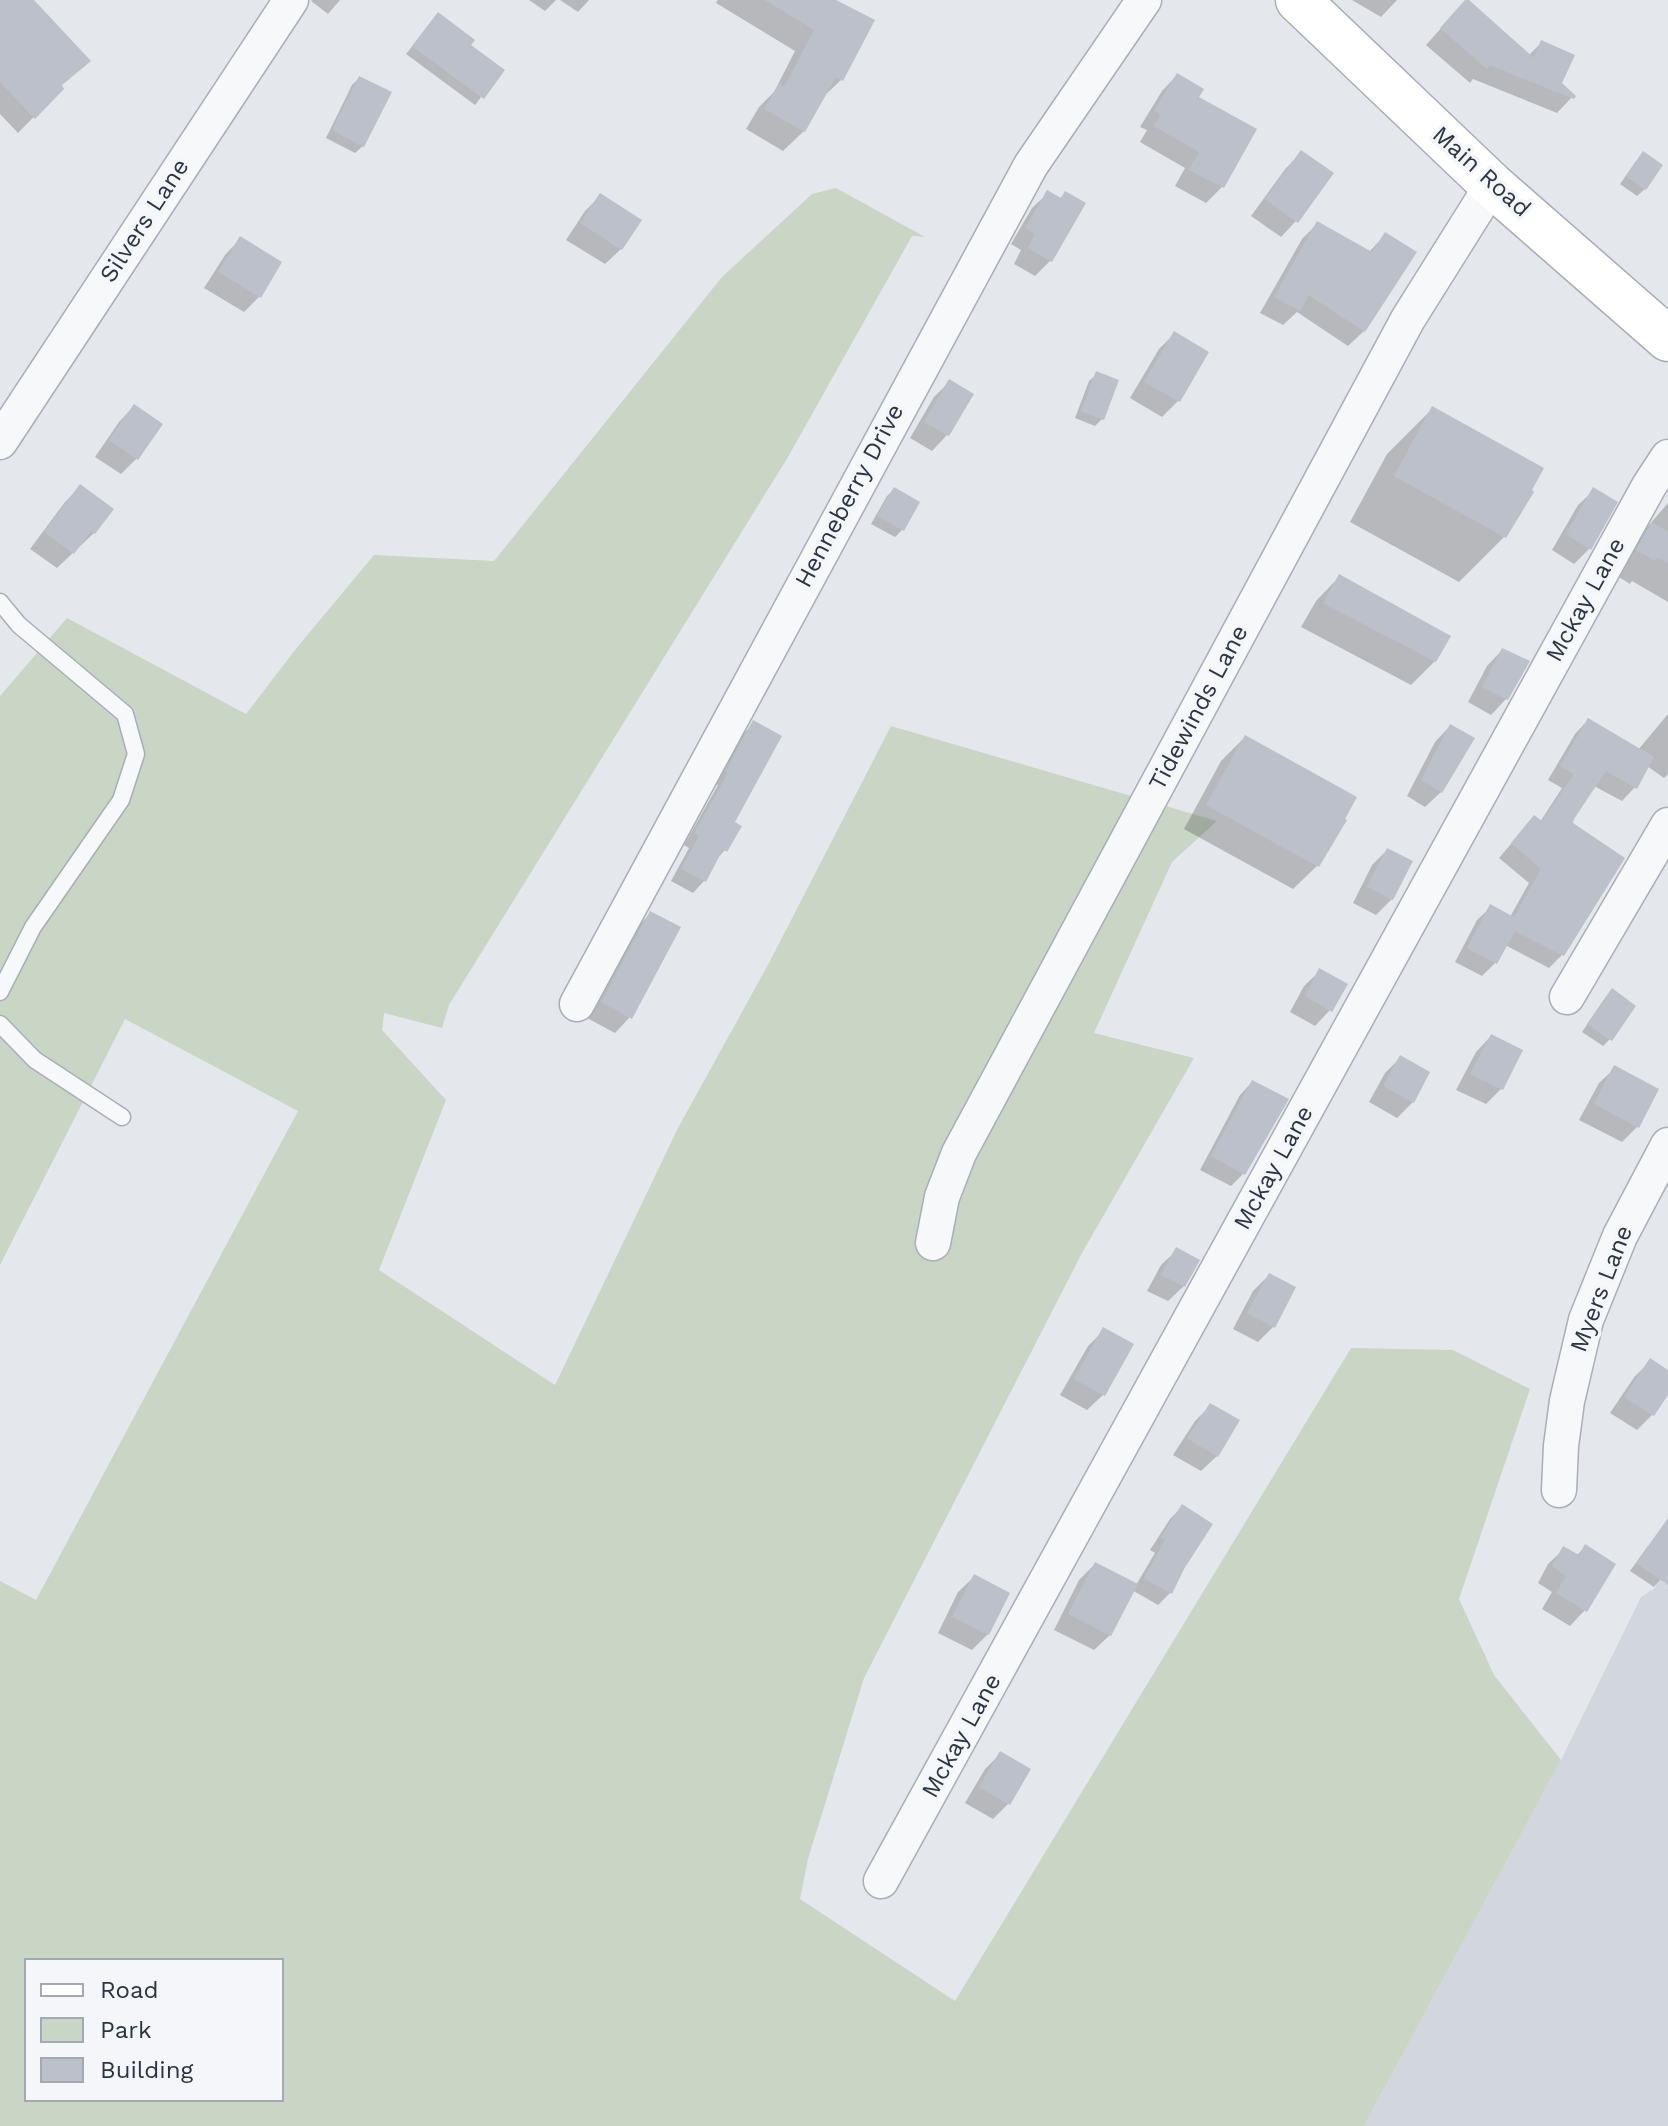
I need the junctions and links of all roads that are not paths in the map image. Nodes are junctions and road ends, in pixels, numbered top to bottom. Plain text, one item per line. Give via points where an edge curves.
1 (291, 0) edge
2 (1144, 0) edge
3 (1298, 0) edge
4 (1492, 185) junction
5 (1668, 339) edge
6 (0, 442) edge
7 (1668, 457) edge
8 (0, 602) edge
9 (1668, 825) edge
10 (0, 992) edge
11 (1567, 997) dead end
12 (577, 1004) dead end
13 (0, 1024) edge
14 (122, 1117) dead end
15 (1668, 1145) edge
16 (933, 1243) dead end
17 (1559, 1490) dead end
18 (881, 1881) dead end

1 - 6 street, Silvers Lane
2 - 12 street, Henneberry Drive via 1031,165
3 - 4 main road, Main Road
4 - 5 main road, Main Road
4 - 16 street, Tidewinds Lane via 1408,319 959,1153 942,1197
7 - 18 street, Mckay Lane
8 - 10 lane via 19,625 125,714 136,754 121,800 33,927
9 - 11 street
13 - 14 lane via 35,1060
15 - 17 street, Myers Lane via 1620,1236 1586,1320 1567,1401

